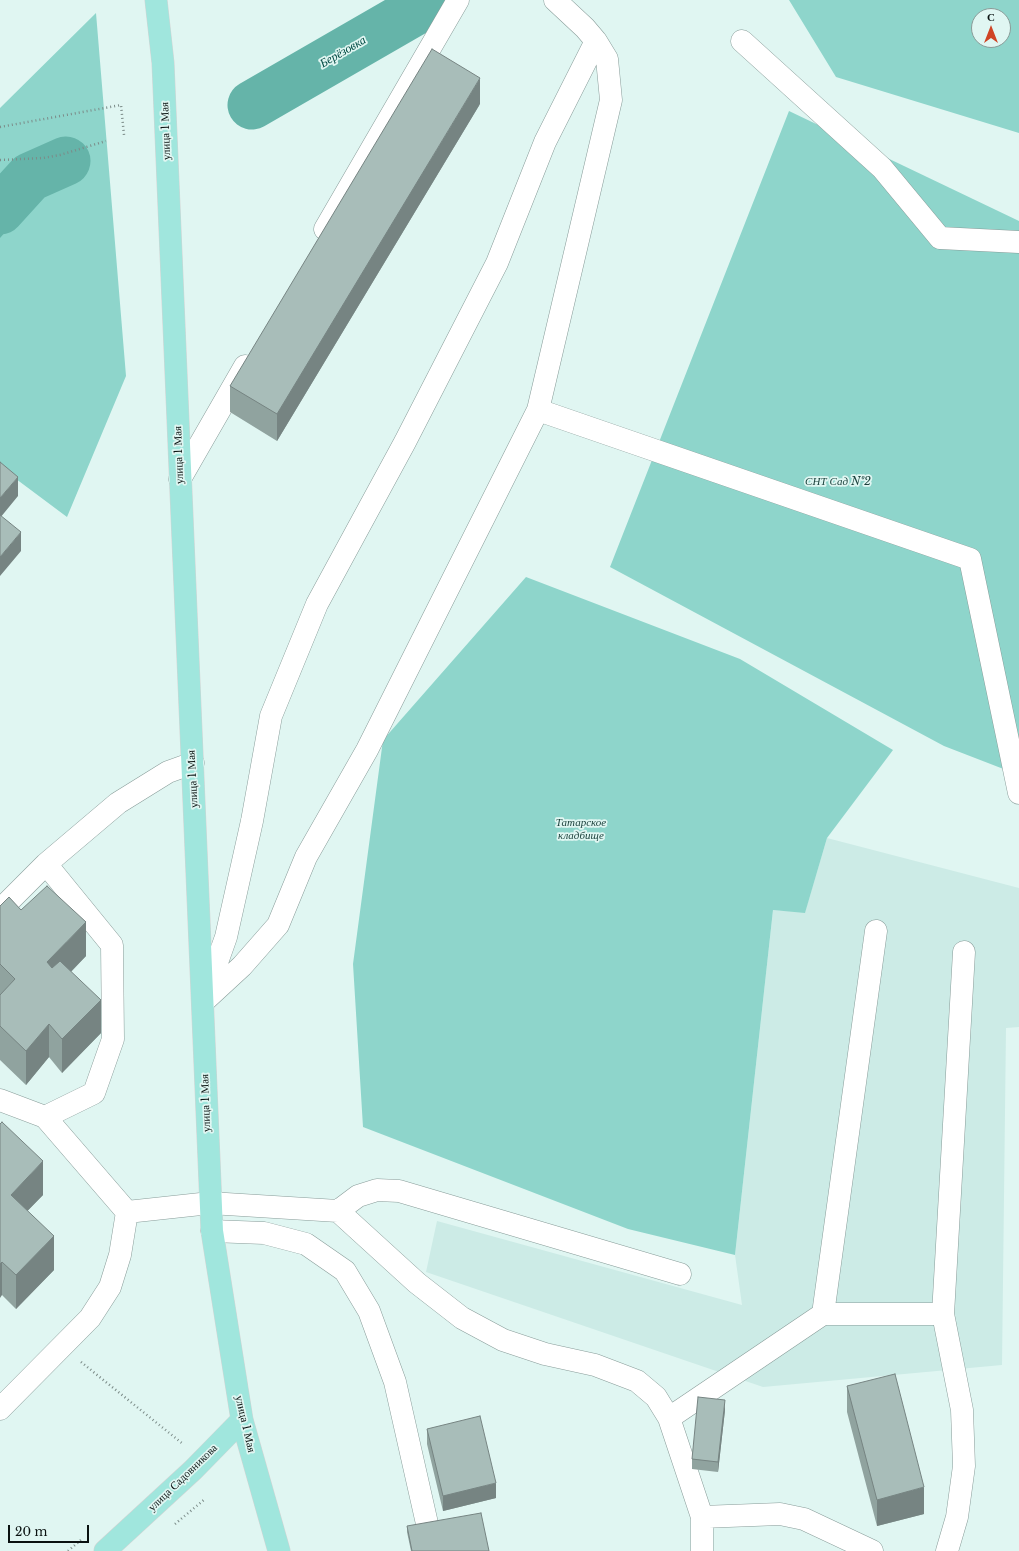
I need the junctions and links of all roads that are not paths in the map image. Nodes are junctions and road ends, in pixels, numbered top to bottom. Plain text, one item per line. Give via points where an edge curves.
1 (156, 0) edge
2 (458, 0) edge
3 (555, 0) edge
4 (590, 34) junction
5 (742, 41) dead end
6 (1019, 242) edge
7 (316, 244) edge
8 (256, 348) edge
9 (538, 410) junction
10 (180, 479) junction
11 (193, 763) junction
12 (1019, 794) edge
13 (46, 864) junction
14 (0, 910) edge
15 (876, 931) dead end
16 (964, 952) dead end
17 (203, 1002) junction
18 (0, 1100) edge
19 (45, 1117) junction
20 (210, 1203) junction
21 (338, 1211) junction
22 (127, 1212) junction
23 (212, 1231) junction
24 (680, 1274) dead end
25 (823, 1314) junction
26 (943, 1314) junction
27 (0, 1409) edge
28 (669, 1418) junction
29 (242, 1420) junction
30 (702, 1517) junction
31 (428, 1528) edge
32 (105, 1551) edge
33 (279, 1551) edge
34 (702, 1551) edge
35 (872, 1551) edge
36 (947, 1551) edge

1 - 10 main road, улица 1 Мая via 163,62
2 - 7 lane
3 - 4 lane
4 - 9 lane via 606,59 612,100
4 - 17 lane via 497,263 314,611 271,716 252,821 226,938
5 - 6 lane via 882,168 940,238
8 - 10 lane
9 - 12 lane via 970,559
9 - 17 lane via 367,750 306,857 278,925 242,966
10 - 11 main road, улица 1 Мая
11 - 13 lane via 168,772 118,803
11 - 17 main road, улица 1 Мая
13 - 14 lane
13 - 19 lane via 112,945 113,1039 94,1093
15 - 25 lane
16 - 26 lane
17 - 20 main road, улица 1 Мая
18 - 19 lane
19 - 22 lane
20 - 21 lane
20 - 22 lane
20 - 23 main road, улица 1 Мая
21 - 24 lane via 358,1196 376,1190 400,1192
21 - 28 lane via 416,1283 462,1318 503,1340 545,1354 595,1365 637,1381 656,1396
22 - 27 lane via 120,1256 110,1287 90,1318
23 - 29 main road, улица 1 Мая
23 - 31 lane via 264,1233 306,1244 345,1271 369,1311 395,1382
25 - 26 lane
25 - 28 lane
26 - 36 lane via 962,1410 964,1466 957,1517
28 - 30 lane
29 - 32 main road, улица Садовникова via 193,1470
29 - 33 main road, улица 1 Мая
30 - 34 lane
30 - 35 lane via 780,1514 804,1518

